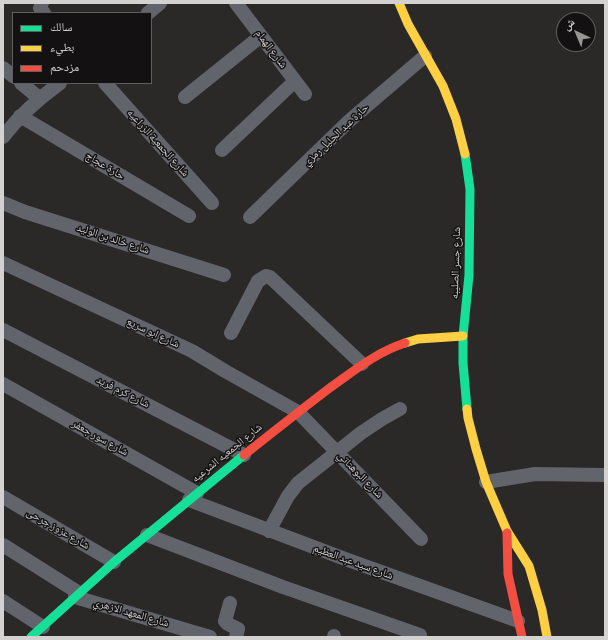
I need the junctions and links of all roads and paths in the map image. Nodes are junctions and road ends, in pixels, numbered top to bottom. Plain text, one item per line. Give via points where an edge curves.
1 (42, 3) edge
2 (160, 3) edge
3 (236, 3) edge
4 (399, 3) edge
5 (43, 12) edge
6 (149, 12) edge
7 (261, 36) junction
8 (425, 56) junction
9 (3, 68) edge
10 (12, 75) edge
11 (295, 80) junction
12 (22, 84) edge
13 (59, 84) edge
14 (106, 84) edge
15 (305, 94) dead end
16 (185, 97) dead end
17 (39, 98) junction
18 (20, 116) junction
19 (3, 137) edge
20 (222, 150) dead end
21 (3, 203) edge
22 (212, 203) dead end
23 (189, 216) dead end
24 (250, 217) dead end
25 (3, 263) edge
26 (224, 275) dead end
27 (3, 330) edge
28 (231, 334) dead end
29 (463, 336) junction
30 (362, 364) junction
31 (3, 384) edge
32 (400, 409) dead end
33 (298, 412) junction
34 (336, 452) junction
35 (244, 455) junction
36 (605, 475) edge
37 (486, 482) junction
38 (193, 496) junction
39 (3, 497) edge
40 (269, 530) junction
41 (507, 531) junction
42 (148, 535) junction
43 (421, 539) dead end
44 (3, 545) edge
45 (114, 562) junction
46 (77, 595) junction
47 (3, 601) edge
48 (230, 604) dead end
49 (518, 622) junction
50 (43, 626) junction
51 (420, 635) dead end
52 (31, 637) edge
53 (210, 637) edge
54 (236, 637) edge
55 (522, 637) edge
56 (547, 637) edge

1 - 5 street via 40,8
2 - 6 street
3 - 7 street, شارع الهمام
4 - 8 street, شارع جسر الصليبه
7 - 11 street, شارع الهمام
7 - 16 street
8 - 24 street, حارة عبد الجليل رمزي via 349,121
8 - 29 street, شارع جسر الصليبه via 456,119 470,189 468,287
9 - 10 street
11 - 15 street, شارع الهمام
11 - 20 street
12 - 17 street
13 - 17 street
14 - 22 street, شارع الجمعية الزراعيه
17 - 18 street
18 - 19 street
18 - 23 street, حارة عجاج
21 - 26 street, شارع خالد بن الوليد
25 - 33 street, شارع ابو سريع via 192,351
27 - 35 street, شارع كرم فريد
28 - 30 street via 258,281 266,276
29 - 30 street, شارع الجمعيه الشرعيه via 418,339 392,347
29 - 37 street, شارع جسر الصليبه via 468,418
30 - 33 street, شارع الجمعيه الشرعيه
31 - 38 street, شارع سور جعفر
32 - 34 street
33 - 34 street, شارع البوهتاتي
33 - 35 street, شارع الجمعيه الشرعيه
34 - 40 street via 292,490
34 - 43 street, شارع البوهتاتي
35 - 38 street, شارع الجمعيه الشرعيه
36 - 37 street via 535,474
37 - 41 street, شارع جسر الصليبه
38 - 40 street, شارع سيد عبد العظيم
38 - 42 street, شارع الجمعيه الشرعيه
39 - 45 street, شارع عزوز جرحى
40 - 49 street, شارع سيد عبد العظيم
41 - 49 street, شارع جسر الصليبه via 508,574
41 - 56 street, شارع جسر الصليبه via 529,566
42 - 45 street, شارع الجمعيه الشرعيه
42 - 51 street via 283,587
44 - 46 street, شارع المعهد الازهري
45 - 46 street, شارع الجمعيه الشرعيه
46 - 50 street, شارع الجمعيه الشرعيه
46 - 53 street, شارع المعهد الازهري
47 - 50 street
48 - 54 street via 225,621 238,629
49 - 55 street, شارع جسر الصليبه
50 - 52 street, شارع الجمعيه الشرعيه

